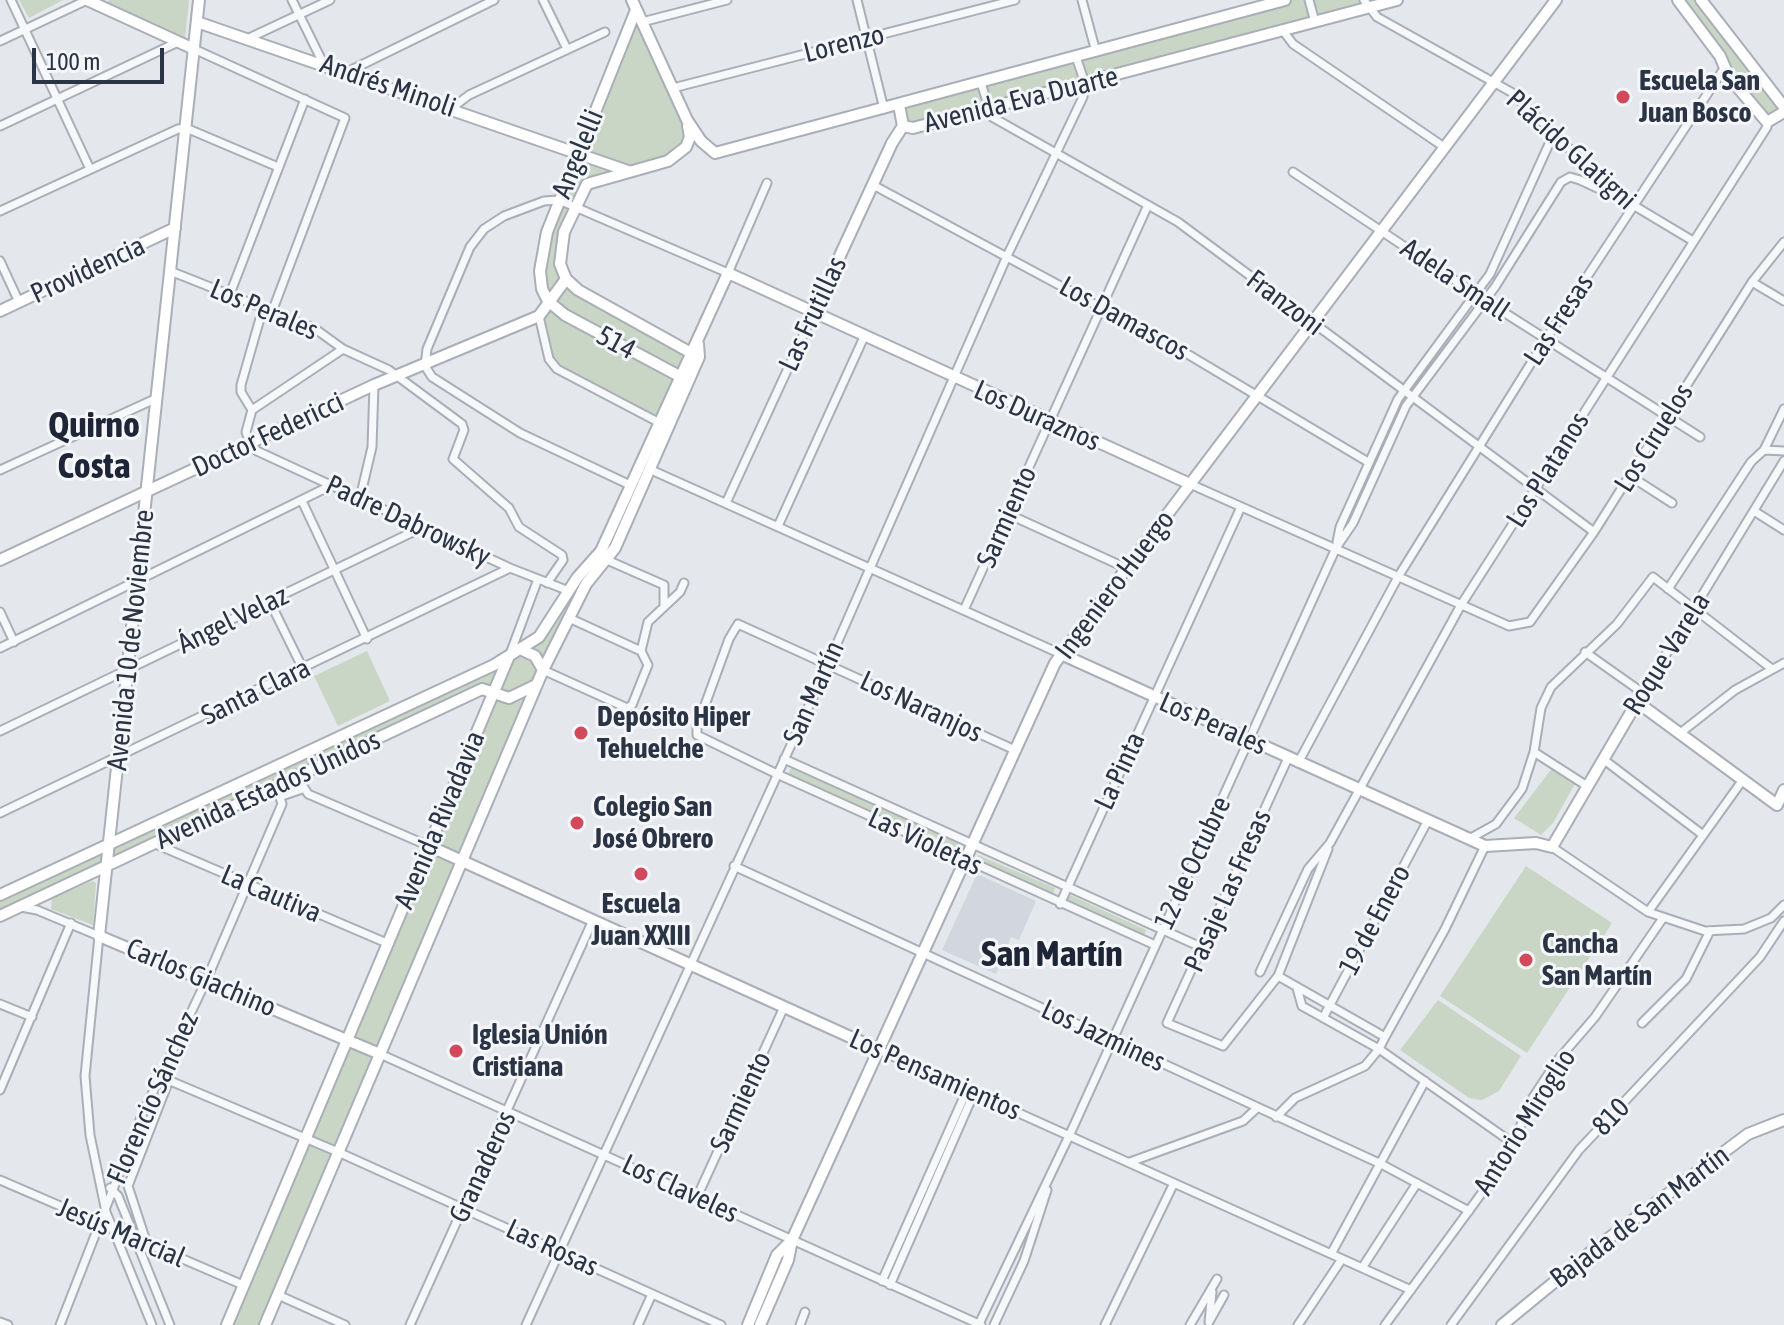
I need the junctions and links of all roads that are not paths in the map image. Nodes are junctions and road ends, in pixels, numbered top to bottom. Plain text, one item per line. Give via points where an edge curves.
1 (11, 0) edge
2 (87, 0) edge
3 (199, 0) edge
4 (292, 0) edge
5 (330, 0) edge
6 (494, 0) edge
7 (543, 0) edge
8 (727, 0) edge
9 (857, 0) edge
10 (1015, 0) edge
11 (1082, 0) edge
12 (1285, 0) edge
13 (1309, 0) edge
14 (1397, 0) edge
15 (1556, 0) edge
16 (1678, 0) edge
17 (1701, 0) edge
18 (1366, 4) edge
19 (634, 5) edge
20 (299, 15) junction
21 (197, 22) junction
22 (642, 22) junction
23 (1315, 22) junction
24 (25, 29) junction
25 (605, 32) dead end
26 (1284, 32) junction
27 (866, 38) junction
28 (247, 39) junction
29 (0, 41) edge
30 (178, 42) junction
31 (194, 49) junction
32 (567, 49) junction
33 (1096, 52) junction
34 (1076, 57) junction
35 (323, 63) junction
36 (1725, 67) junction
37 (347, 72) junction
38 (981, 83) junction
39 (1085, 83) junction
40 (1493, 84) junction
41 (673, 88) junction
42 (57, 99) junction
43 (305, 99) junction
44 (899, 105) junction
45 (452, 108) junction
46 (884, 109) junction
47 (989, 109) junction
48 (1784, 109) edge
49 (687, 120) junction
50 (1767, 122) junction
51 (0, 126) edge
52 (903, 126) junction
53 (186, 128) junction
54 (1554, 133) junction
55 (1444, 147) junction
56 (579, 151) junction
57 (1057, 153) junction
58 (278, 167) junction
59 (90, 169) junction
60 (628, 171) junction
61 (1293, 172) dead end
62 (767, 183) dead end
63 (873, 185) junction
64 (1621, 199) junction
65 (559, 200) junction
66 (1148, 205) junction
67 (574, 206) junction
68 (1633, 208) junction
69 (0, 211) edge
70 (175, 228) junction
71 (1382, 230) junction
72 (1693, 241) junction
73 (1784, 242) edge
74 (1008, 254) junction
75 (0, 261) edge
76 (170, 271) junction
77 (728, 273) junction
78 (566, 279) junction
79 (1752, 282) junction
80 (230, 294) junction
81 (1479, 297) junction
82 (548, 301) junction
83 (1784, 301) edge
84 (19, 302) junction
85 (1101, 305) junction
86 (263, 308) junction
87 (0, 311) edge
88 (272, 312) junction
89 (813, 314) junction
90 (539, 316) junction
91 (1310, 322) junction
92 (864, 337) junction
93 (1546, 339) junction
94 (343, 349) junction
95 (695, 351) junction
96 (425, 366) junction
97 (659, 366) junction
98 (398, 376) junction
99 (1607, 376) junction
100 (954, 378) junction
101 (683, 379) junction
102 (374, 385) junction
103 (1404, 391) junction
104 (670, 395) junction
105 (1257, 396) junction
106 (1413, 397) junction
107 (157, 398) junction
108 (1784, 409) edge
109 (252, 410) junction
110 (1668, 416) junction
111 (658, 422) junction
112 (1050, 422) junction
113 (1700, 437) dead end
114 (250, 444) junction
115 (1478, 448) junction
116 (1764, 450) junction
117 (1784, 451) edge
118 (1784, 461) edge
119 (1368, 462) junction
120 (644, 467) junction
121 (0, 470) edge
122 (1630, 476) junction
123 (1190, 484) junction
124 (332, 485) junction
125 (630, 485) junction
126 (147, 491) junction
127 (1536, 491) junction
128 (360, 498) junction
129 (302, 501) junction
130 (726, 503) junction
131 (1672, 503) dead end
132 (1241, 507) junction
133 (1754, 511) junction
134 (1008, 514) junction
135 (778, 526) junction
136 (421, 528) junction
137 (1784, 530) edge
138 (1594, 532) junction
139 (1336, 548) junction
140 (0, 560) edge
141 (607, 560) junction
142 (510, 568) junction
143 (871, 568) junction
144 (1126, 568) junction
145 (335, 571) junction
146 (1398, 577) junction
147 (538, 579) junction
148 (137, 582) junction
149 (547, 583) junction
150 (684, 583) dead end
151 (1668, 589) junction
152 (569, 591) junction
153 (270, 602) junction
154 (1461, 605) junction
155 (664, 606) junction
156 (1695, 608) junction
157 (964, 610) junction
158 (0, 612) edge
159 (569, 618) junction
160 (1517, 626) joint
161 (367, 639) junction
162 (14, 642) junction
163 (0, 648) edge
164 (520, 649) junction
165 (641, 651) junction
166 (1585, 652) junction
167 (1061, 654) junction
168 (509, 656) junction
169 (1784, 663) edge
170 (828, 664) junction
171 (303, 669) junction
172 (1772, 669) junction
173 (543, 670) junction
174 (128, 671) junction
175 (536, 685) junction
176 (494, 692) junction
177 (1154, 698) junction
178 (1640, 698) junction
179 (0, 731) edge
180 (1679, 734) junction
181 (697, 735) joint
182 (1249, 741) junction
183 (1015, 750) junction
184 (1534, 752) junction
185 (118, 758) junction
186 (784, 759) junction
187 (1603, 759) junction
188 (289, 760) junction
189 (1293, 760) junction
190 (268, 770) junction
191 (777, 774) junction
192 (297, 776) junction
193 (1742, 781) junction
194 (276, 785) junction
195 (1587, 786) junction
196 (302, 789) junction
197 (1359, 790) junction
198 (1784, 790) edge
199 (282, 796) junction
200 (1780, 808) edge
201 (0, 813) edge
202 (1427, 822) junction
203 (1703, 835) junction
204 (1466, 840) junction
205 (153, 843) junction
206 (1330, 843) junction
207 (109, 844) junction
208 (429, 846) junction
209 (973, 846) junction
210 (1485, 846) junction
211 (1552, 847) junction
212 (460, 860) junction
213 (966, 861) junction
214 (734, 866) junction
215 (107, 867) junction
216 (248, 885) junction
217 (1066, 888) junction
218 (0, 895) edge
219 (1060, 904) junction
220 (1784, 905) edge
221 (21, 907) junction
222 (1648, 912) junction
223 (0, 916) edge
224 (1663, 918) junction
225 (593, 920) junction
226 (1784, 921) edge
227 (71, 923) junction
228 (1162, 931) junction
229 (1710, 931) junction
230 (99, 936) junction
231 (389, 944) junction
232 (1155, 945) junction
233 (1203, 948) junction
234 (923, 955) junction
235 (690, 964) junction
236 (1260, 972) dead end
237 (1278, 976) junction
238 (206, 981) junction
239 (1297, 988) junction
240 (0, 1004) edge
241 (784, 1007) junction
242 (1329, 1007) junction
243 (32, 1017) junction
244 (1323, 1018) junction
245 (1642, 1023) dead end
246 (1385, 1037) junction
247 (347, 1039) junction
248 (1113, 1040) junction
249 (1223, 1046) joint
250 (1379, 1049) junction
251 (879, 1050) junction
252 (380, 1054) junction
253 (165, 1079) junction
254 (1425, 1081) junction
255 (0, 1090) edge
256 (970, 1092) junction
257 (1256, 1109) junction
258 (509, 1110) junction
259 (1276, 1117) junction
260 (1784, 1120) edge
261 (1070, 1134) junction
262 (306, 1138) junction
263 (1514, 1144) junction
264 (338, 1152) junction
265 (605, 1154) junction
266 (1130, 1162) junction
267 (1381, 1164) junction
268 (1050, 1178) junction
269 (0, 1180) edge
270 (101, 1183) junction
271 (1174, 1183) junction
272 (1417, 1183) junction
273 (112, 1190) junction
274 (697, 1197) junction
275 (464, 1209) junction
276 (1469, 1211) junction
277 (106, 1212) junction
278 (100, 1226) junction
279 (117, 1233) junction
280 (135, 1239) junction
281 (792, 1240) junction
282 (147, 1244) junction
283 (560, 1252) junction
284 (1331, 1254) junction
285 (1342, 1259) junction
286 (1362, 1268) junction
287 (886, 1283) junction
288 (243, 1285) junction
289 (1411, 1290) junction
290 (652, 1294) junction
291 (278, 1295) junction
292 (1224, 1295) dead end
293 (1520, 1309) junction
294 (805, 1312) dead end
295 (0, 1322) edge
296 (1208, 1323) edge
297 (8, 1325) edge
298 (60, 1325) edge
299 (152, 1325) edge
300 (170, 1325) edge
301 (227, 1325) edge
302 (265, 1325) edge
303 (345, 1325) edge
304 (410, 1325) edge
305 (526, 1325) edge
306 (638, 1325) edge
307 (721, 1325) edge
308 (748, 1325) edge
309 (760, 1325) edge
310 (800, 1325) edge
311 (980, 1325) edge
312 (994, 1325) edge
313 (1105, 1325) edge
314 (1190, 1325) edge
315 (1298, 1325) edge
316 (1385, 1325) edge
317 (1451, 1325) edge
318 (1502, 1325) edge
319 (1515, 1325) edge

1 - 24 street
2 - 24 street
2 - 30 main road
3 - 21 main road, Avenida 10 de Noviembre
4 - 20 street
5 - 20 street
6 - 37 street
7 - 32 street
8 - 22 street
9 - 27 street
10 - 27 street, Lorenzo
11 - 33 street
12 - 33 main road, Avenida Eva Duarte
13 - 23 street
14 - 18 main road, Avenida Eva Duarte
15 - 40 main road, Ingeniero Huergo
16 - 36 main road
17 - 48 main road
18 - 23 main road, Avenida Eva Duarte
18 - 40 street, Plácido Glatigni via 1377,17
19 - 22 main road
19 - 56 main road, Angelelli
20 - 28 street
20 - 35 street
21 - 28 main road, Andrés Minoli
21 - 31 main road, Avenida 10 de Noviembre
22 - 41 main road
23 - 26 main road, Avenida Eva Duarte
24 - 29 street
24 - 42 street
25 - 32 street
26 - 39 main road, Avenida Eva Duarte
26 - 55 street via 1293,44
27 - 41 street, Lorenzo
27 - 46 street
28 - 35 main road, Andrés Minoli
30 - 31 main road
30 - 42 street
31 - 43 street
31 - 53 main road, Avenida 10 de Noviembre
32 - 45 street
33 - 34 main road, Avenida Eva Duarte
34 - 38 main road, Avenida Eva Duarte
34 - 39 street
35 - 37 main road, Andrés Minoli
36 - 50 main road
36 - 68 street, Las Fresas
37 - 45 main road, Andrés Minoli
38 - 44 main road, Avenida Eva Duarte
38 - 47 street
39 - 47 main road, Avenida Eva Duarte
39 - 57 street, San Martín
40 - 54 street, Plácido Glatigni via 1511,92
40 - 55 main road, Ingeniero Huergo
41 - 49 main road
42 - 51 street
42 - 59 street
43 - 58 street
43 - 88 street via 345,118
44 - 46 main road
44 - 52 main road, Avenida Eva Duarte
45 - 56 main road, Andrés Minoli
46 - 49 main road, Avenida Eva Duarte via 715,153
47 - 52 main road, Avenida Eva Duarte
47 - 57 street, Franzoni via 998,121
48 - 50 main road
49 - 60 main road, Angelelli via 690,137 681,153
50 - 72 street, Los Platanos
52 - 63 main road, Las Frutillas
53 - 58 street
53 - 59 street via 168,130
53 - 70 main road, Avenida 10 de Noviembre
54 - 64 street, Plácido Glatigni
54 - 81 street, 12 de Octubre
55 - 71 main road, Ingeniero Huergo
56 - 60 main road, Andrés Minoli
56 - 65 main road, Angelelli
57 - 66 street, Franzoni
57 - 74 street, San Martín
58 - 80 street
59 - 69 street
60 - 67 main road, Angelelli via 587,184
61 - 71 street, Adela Small
62 - 77 street
63 - 74 street, Los Damascos
63 - 89 main road, Las Frutillas
64 - 68 street, Plácido Glatigni
64 - 81 street, 12 de Octubre via 1570,177 1561,182 1495,287
65 - 67 street, Los Duraznos
65 - 82 main road, Angelelli via 541,261
65 - 96 street via 504,216 476,237 427,349
66 - 85 street, Sarmiento
66 - 91 street, Franzoni
67 - 77 street, Los Duraznos
67 - 78 main road, Angelelli via 560,249
68 - 72 street, Plácido Glatigni
68 - 93 street, Las Fresas
70 - 76 main road, Avenida 10 de Noviembre
70 - 84 main road, Providencia
71 - 81 street, Adela Small
71 - 91 main road, Ingeniero Huergo
72 - 99 street, Los Platanos
73 - 79 street, Los Ciruelos
74 - 85 street, Los Damascos
74 - 100 street, San Martín
75 - 84 street
76 - 80 street, Los Perales
76 - 107 main road, Avenida 10 de Noviembre
77 - 89 main road, Los Duraznos
77 - 95 main road, Avenida Rivadavia
78 - 82 main road
78 - 95 main road, 514
79 - 83 street
79 - 110 street, Los Ciruelos
80 - 86 street, Los Perales
81 - 93 street, Adela Small
81 - 103 street, 12 de Octubre
81 - 106 street, 12 de Octubre
82 - 90 main road
82 - 97 main road, 514
84 - 87 main road, Providencia
85 - 105 street, Los Damascos
85 - 112 street, Sarmiento
86 - 88 street, Los Perales
86 - 109 street via 241,385
88 - 94 street, Los Perales via 314,328
89 - 92 main road, Los Duraznos
89 - 130 street, Las Frutillas
90 - 96 main road, Doctor Federicci
90 - 111 street via 549,359 557,369
91 - 103 street, Franzoni
91 - 105 main road, Ingeniero Huergo
92 - 100 main road, Los Duraznos
92 - 135 street
93 - 99 street, Adela Small
93 - 115 street, Las Fresas
94 - 98 street, Los Perales
94 - 109 street
95 - 101 main road, Avenida Rivadavia
96 - 98 main road, Doctor Federicci
96 - 125 street via 432,377 520,433
97 - 101 main road, 514
97 - 104 main road
98 - 102 main road, Doctor Federicci
98 - 149 street, Los Perales via 462,424 453,459 509,508 519,527 562,555
99 - 110 street, Adela Small
99 - 127 street, Los Platanos
100 - 112 main road, Los Duraznos
100 - 143 street, San Martín
101 - 104 main road, Avenida Rivadavia
101 - 120 main road, Avenida Rivadavia
102 - 114 main road, Doctor Federicci
102 - 128 street via 372,447
103 - 106 street, Franzoni
103 - 119 street, 12 de Octubre
104 - 111 main road, Avenida Rivadavia
105 - 119 street, Los Damascos
105 - 123 main road, Ingeniero Huergo
106 - 115 street, Franzoni
106 - 139 street, 12 de Octubre
107 - 121 street
107 - 126 main road, Avenida 10 de Noviembre
108 - 116 street
109 - 114 street via 245,425
110 - 113 street, Adela Small
110 - 122 street, Los Ciruelos
111 - 120 main road, Avenida Rivadavia
112 - 123 main road, Los Duraznos
112 - 134 street, Sarmiento
114 - 124 street, Padre Dabrowsky
114 - 126 main road, Doctor Federicci
115 - 127 street, Franzoni
115 - 146 street, Las Fresas
116 - 117 street
116 - 151 street
118 - 133 street, Roque Varela
119 - 139 street, 12 de Octubre
120 - 125 main road, Avenida Rivadavia
120 - 130 street, Los Perales
120 - 141 main road, Avenida Rivadavia
122 - 131 street
122 - 138 street, Los Ciruelos
123 - 132 street, Los Duraznos
123 - 144 main road, Ingeniero Huergo
124 - 128 street, Padre Dabrowsky
124 - 129 street
125 - 152 main road, Avenida Rivadavia via 601,551
126 - 140 main road, Doctor Federicci
126 - 148 main road, Avenida 10 de Noviembre
127 - 138 street, Franzoni
127 - 154 street, Los Platanos
128 - 136 street, Padre Dabrowsky
129 - 145 street
129 - 148 street
130 - 135 street, Los Perales
132 - 139 street, Los Duraznos
132 - 177 street, La Pinta
133 - 137 street
133 - 156 street, Roque Varela
134 - 144 street
134 - 157 street, Sarmiento
135 - 143 street, Los Perales
136 - 142 street, Padre Dabrowsky
136 - 145 street, Ángel Velaz
138 - 160 street, Los Ciruelos via 1536,617
139 - 146 street, Los Duraznos
139 - 182 street, 12 de Octubre
141 - 155 street via 664,585
141 - 159 main road, Avenida Rivadavia via 586,584
142 - 147 street, Padre Dabrowsky
142 - 161 street, Santa Clara
143 - 157 street, Los Perales
143 - 170 street, San Martín
144 - 167 main road, Ingeniero Huergo
145 - 153 street, Ángel Velaz
145 - 161 street
146 - 154 street, Los Duraznos
146 - 189 street, Pasaje Las Fresas
147 - 149 street, Padre Dabrowsky
147 - 168 street
148 - 162 street
148 - 174 main road, Avenida 10 de Noviembre
149 - 152 street, Padre Dabrowsky
150 - 155 street
151 - 156 street
151 - 166 street via 1653,577 1617,624
152 - 164 main road, Avenida Rivadavia via 546,630
153 - 171 street
153 - 174 street, Ángel Velaz
154 - 160 street, Los Duraznos
154 - 197 street, Los Platanos
155 - 165 street via 648,622
156 - 172 street
156 - 178 street, Roque Varela
157 - 167 street, Los Perales
158 - 162 street
159 - 165 street
159 - 173 main road, Avenida Rivadavia
161 - 171 street, Santa Clara
162 - 163 street
164 - 168 main road, Avenida Rivadavia
164 - 173 main road via 535,656
165 - 173 street via 648,665 627,708
166 - 178 street
166 - 184 street via 1546,697
167 - 177 main road, Los Perales
167 - 183 main road, Ingeniero Huergo
168 - 176 main road, Avenida Rivadavia
168 - 188 main road, Avenida Estados Unidos
169 - 172 street
170 - 181 street, Los Naranjos via 738,624 706,696
170 - 183 street, Los Naranjos
170 - 186 street, San Martín
171 - 185 street, Santa Clara
172 - 180 street
173 - 175 main road, Avenida Rivadavia
174 - 179 street, Ángel Velaz
174 - 185 main road, Avenida 10 de Noviembre
175 - 176 main road, Avenida Estados Unidos via 518,697
175 - 212 main road, Avenida Rivadavia
176 - 192 main road, Avenida Estados Unidos via 482,689
176 - 208 main road, Avenida Rivadavia
177 - 182 main road, Los Perales
177 - 217 street, La Pinta
178 - 180 main road
178 - 187 main road, Roque Varela
180 - 193 main road
181 - 191 street, Las Violetas
182 - 189 main road, Los Perales
182 - 228 street, 12 de Octubre
183 - 209 main road, Ingeniero Huergo
184 - 195 street
184 - 204 street via 1508,811
185 - 201 street, Santa Clara
185 - 207 main road, Avenida 10 de Noviembre
186 - 191 street, San Martín
186 - 209 street, Las Violetas
187 - 195 main road, Roque Varela
187 - 203 street
188 - 190 main road, Avenida Estados Unidos
188 - 192 main road
189 - 197 main road, Los Perales
189 - 233 street, Pasaje Las Fresas
190 - 194 main road
190 - 207 main road, Avenida Estados Unidos
191 - 213 street, Las Violetas
191 - 214 street, San Martín
192 - 194 main road, Avenida Estados Unidos
192 - 196 street
193 - 200 main road
193 - 203 street
194 - 199 street
194 - 205 main road, Avenida Estados Unidos
195 - 211 main road, Roque Varela
196 - 199 street
196 - 208 street
197 - 202 main road, Los Perales
197 - 206 street, Los Platanos
198 - 200 main road
199 - 216 street, Florencio Sánchez
202 - 204 main road, Los Perales
202 - 242 street, 19 de Enero
203 - 222 street
204 - 210 main road, Los Perales
205 - 215 main road, Avenida Estados Unidos
205 - 216 street, La Cautiva
206 - 236 street, Los Platanos via 1308,869
206 - 237 street, Los Platanos
207 - 215 main road, Avenida 10 de Noviembre
207 - 218 main road, Avenida Estados Unidos
208 - 212 main road, Los Pensamientos
208 - 231 main road, Avenida Rivadavia
209 - 213 main road, Ingeniero Huergo
209 - 217 street, Las Violetas
210 - 211 main road, Los Perales
210 - 246 street
211 - 222 street
212 - 225 main road, Los Pensamientos
212 - 252 main road, Avenida Rivadavia
213 - 219 street, Las Violetas
213 - 234 main road, Ingeniero Huergo
214 - 234 street, Los Jazmines
214 - 235 street, San Martín
215 - 221 main road, Avenida Estados Unidos
215 - 230 main road, Avenida 10 de Noviembre
216 - 231 street, La Cautiva
216 - 238 street, Florencio Sánchez
217 - 219 street, La Pinta
217 - 228 street, Las Violetas
219 - 232 street, Las Violetas
220 - 229 street via 1753,927
221 - 223 main road, Avenida Estados Unidos
221 - 227 street, Carlos Giachino
222 - 224 street
224 - 229 street
224 - 263 street, Antorio Miroglio via 1595,1017 1546,1076
225 - 235 main road, Los Pensamientos
225 - 258 street, Granaderos
226 - 317 street, 810 via 1760,957 1579,1150
227 - 230 street, Carlos Giachino
227 - 243 street
228 - 232 street, 12 de Octubre
228 - 233 street, Las Violetas
229 - 245 street via 1686,979
230 - 238 main road, Carlos Giachino
230 - 270 street, Avenida 10 de Noviembre via 85,1076
231 - 247 main road, Avenida Rivadavia
232 - 248 street, 12 de Octubre
233 - 249 street, Pasaje Las Fresas via 1167,1023
234 - 248 street, Los Jazmines
234 - 251 main road, Ingeniero Huergo
235 - 241 main road, Los Pensamientos
235 - 265 street, San Martín
237 - 239 street
237 - 249 street, Los Platanos
238 - 247 main road, Carlos Giachino
238 - 253 street, Florencio Sánchez
239 - 242 street
239 - 244 street via 1302,1006
240 - 243 street
241 - 251 main road, Los Pensamientos
241 - 274 street, Sarmiento
242 - 244 street, 19 de Enero
242 - 246 street
243 - 255 street
244 - 250 street
246 - 250 street
247 - 252 main road, Carlos Giachino
247 - 262 main road, Avenida Rivadavia
248 - 257 street, Los Jazmines
248 - 261 street, 12 de Octubre
250 - 254 street
250 - 259 street via 1365,1066 1295,1098
251 - 256 street, Los Pensamientos
251 - 281 main road, Ingeniero Huergo
252 - 258 street, Los Claveles
252 - 264 main road, Avenida Rivadavia
253 - 262 street, Las Rosas
253 - 273 street, Florencio Sánchez via 142,1115
253 - 282 street via 128,1186
254 - 263 street
254 - 267 street
256 - 261 street, Los Pensamientos
256 - 287 street
257 - 259 street, Los Jazmines
257 - 266 street via 1243,1121
258 - 265 street, Los Claveles
258 - 275 street, Granaderos
259 - 267 street, Los Jazmines
260 - 293 main road, Bajada de San Martín via 1748,1134
261 - 266 street, Los Pensamientos
261 - 268 street, 12 de Octubre
262 - 264 street, Las Rosas
262 - 288 main road, Avenida Rivadavia
263 - 276 street, Antorio Miroglio
264 - 275 street, Las Rosas
264 - 291 main road, Avenida Rivadavia
265 - 274 street, Los Claveles
265 - 283 street, San Martín
266 - 271 street, Los Pensamientos
267 - 272 street, Los Jazmines
267 - 284 street
268 - 311 street, 12 de Octubre
268 - 312 street, 12 de Octubre via 1024,1261
269 - 278 street, Jesús Marcial
270 - 273 street
270 - 277 street, Avenida 10 de Noviembre
271 - 284 street, Los Pensamientos
271 - 313 street
272 - 276 street, Los Jazmines
272 - 286 street
273 - 277 street, Florencio Sánchez
273 - 280 street
274 - 281 street, Los Claveles
275 - 283 street, Las Rosas
275 - 304 street, Granaderos
276 - 289 street, Antorio Miroglio
277 - 278 street, Florencio Sánchez
277 - 279 street, Avenida 10 de Noviembre
278 - 279 street, Jesús Marcial
278 - 298 street, Florencio Sánchez
279 - 280 street, Jesús Marcial
279 - 299 street, Avenida 10 de Noviembre
280 - 282 street, Jesús Marcial
280 - 300 street
281 - 287 street, Los Claveles
281 - 308 main road, Ingeniero Huergo via 777,1255
281 - 309 main road, Ingeniero Huergo
282 - 288 street, Jesús Marcial
283 - 290 street, Las Rosas
283 - 305 street, San Martín
284 - 285 street, Los Pensamientos
285 - 286 street, Los Pensamientos
285 - 315 street
286 - 289 street, Los Pensamientos
287 - 311 street, Los Claveles
288 - 301 main road, Avenida Rivadavia
289 - 316 street, Antorio Miroglio
290 - 306 street
290 - 307 street, Las Rosas
291 - 302 main road, Avenida Rivadavia
291 - 303 street
292 - 296 street
293 - 318 main road, Bajada de San Martín
293 - 319 main road
294 - 310 street
295 - 297 street
296 - 314 street via 1215,1282

